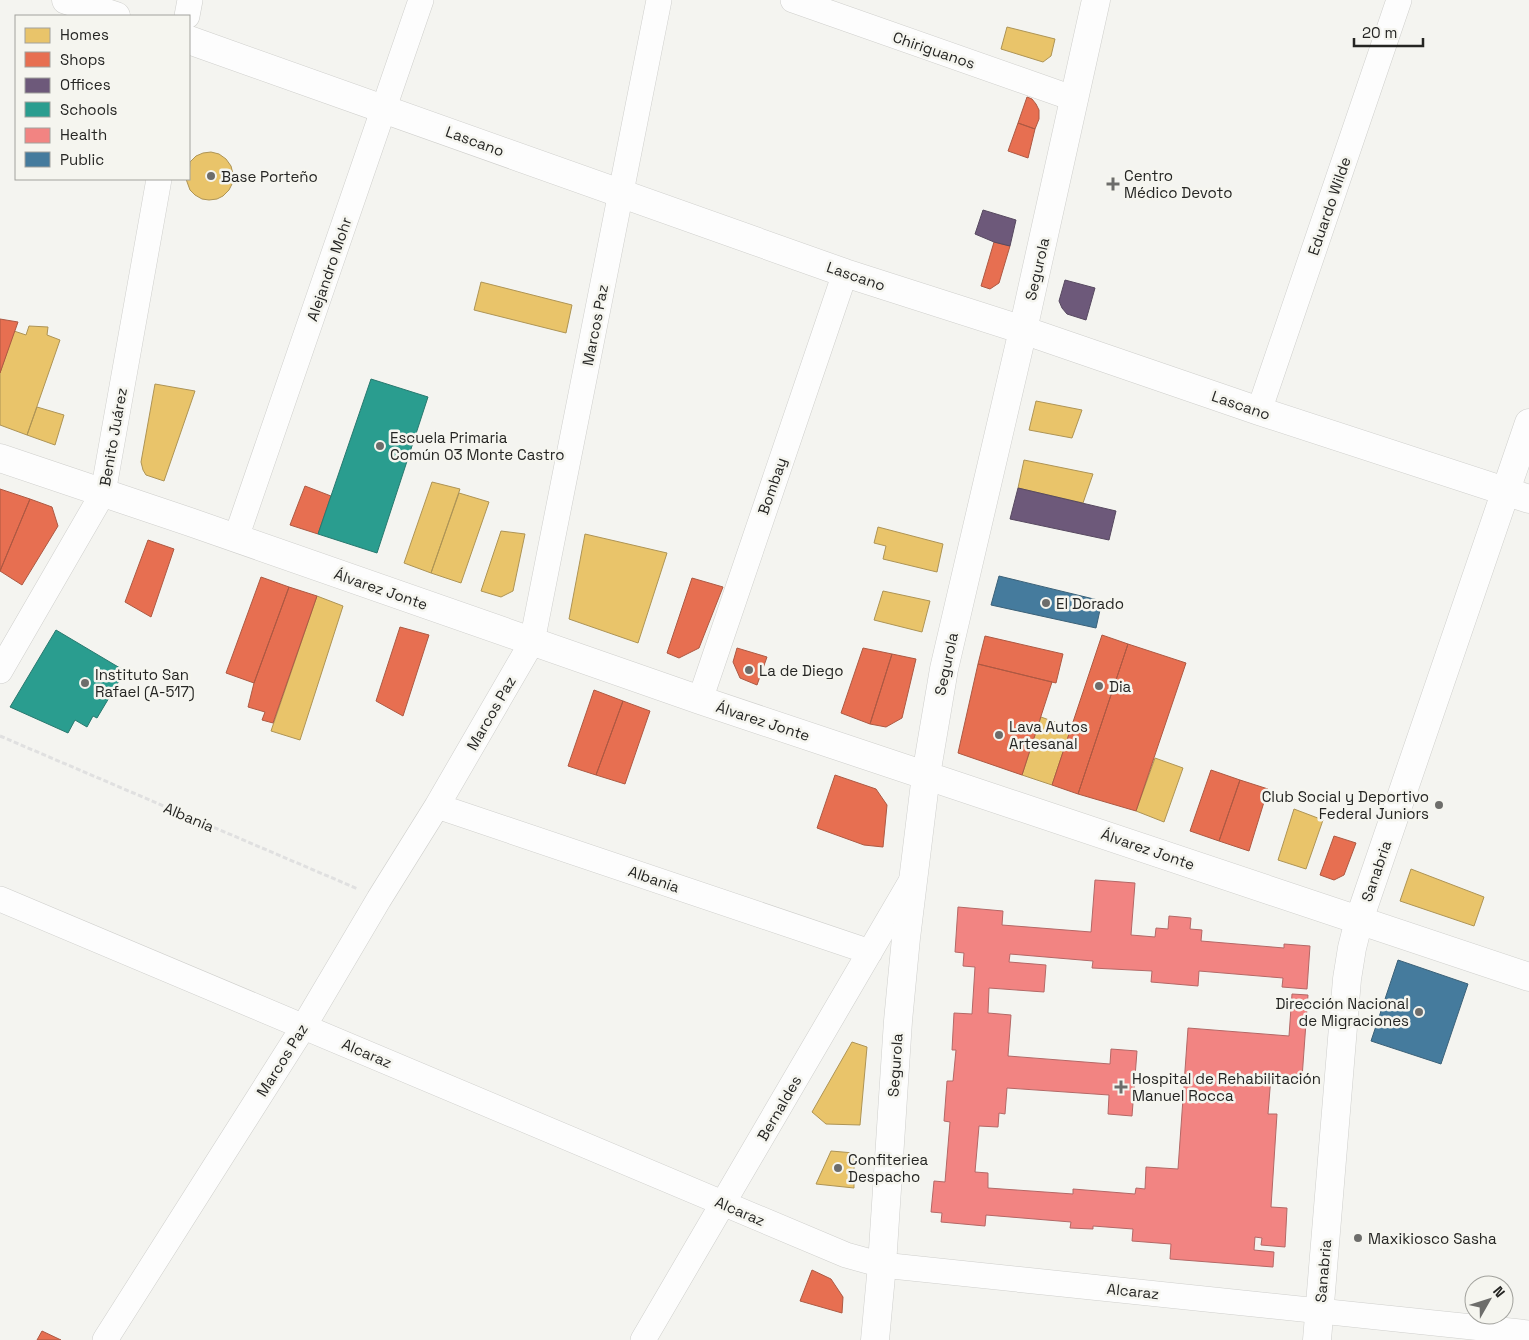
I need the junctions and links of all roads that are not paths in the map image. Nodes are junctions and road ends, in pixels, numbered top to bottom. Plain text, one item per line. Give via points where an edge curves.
1 (66, 0) edge
2 (190, 0) edge
3 (421, 0) edge
4 (659, 0) edge
5 (793, 0) edge
6 (1096, 0) edge
7 (1399, 0) edge
8 (113, 15) edge
9 (187, 15) edge
10 (190, 40) edge
11 (1075, 99) junction
12 (384, 109) junction
13 (159, 180) edge
14 (621, 193) junction
15 (845, 273) junction
16 (1023, 330) junction
17 (1259, 411) junction
18 (1529, 423) edge
19 (0, 458) edge
20 (103, 493) junction
21 (1517, 496) edge
22 (236, 538) junction
23 (532, 642) junction
24 (0, 671) edge
25 (700, 700) junction
26 (926, 774) junction
27 (437, 806) junction
28 (914, 876) junction
29 (0, 899) edge
30 (1359, 920) junction
31 (870, 952) junction
32 (1529, 976) edge
33 (304, 1026) junction
34 (723, 1203) junction
35 (882, 1265) junction
36 (1320, 1310) junction
37 (1529, 1333) edge
38 (105, 1340) edge
39 (643, 1340) edge
40 (875, 1340) edge
41 (1318, 1340) edge

1 - 8 street
2 - 9 street
3 - 12 street, Alejandro Mohr
4 - 14 street, Marcos Paz
5 - 11 street, Chiriguanos
6 - 11 street, Segurola
7 - 17 street, Eduardo Wilde
10 - 12 street, Lascano
11 - 16 street, Segurola
12 - 14 street, Lascano
12 - 22 street, Alejandro Mohr
13 - 20 street, Benito Juárez
14 - 15 street, Lascano
14 - 23 street, Marcos Paz
15 - 16 street, Lascano
15 - 25 street, Bombay
16 - 17 street, Lascano
16 - 26 street, Segurola via 944,669
17 - 21 street, Lascano
18 - 21 street, Sanabria
19 - 20 street, Álvarez Jonte
20 - 22 street, Álvarez Jonte
20 - 24 street, Benito Juárez
21 - 30 street, Sanabria
22 - 23 street, Álvarez Jonte
23 - 25 street, Álvarez Jonte
23 - 27 street, Marcos Paz
25 - 26 street, Álvarez Jonte
26 - 28 street, Segurola
26 - 30 street, Álvarez Jonte
27 - 31 street, Albania
27 - 33 street, Marcos Paz
28 - 31 street, Bernaldes
28 - 35 street, Segurola via 898,1021
29 - 33 street, Alcaraz
30 - 32 street, Álvarez Jonte
30 - 36 street, Sanabria via 1347,979
31 - 34 street, Bernaldes
33 - 34 street, Alcaraz
33 - 38 street, Marcos Paz
34 - 35 street, Alcaraz via 846,1256
34 - 39 street, Bernaldes
35 - 36 street, Alcaraz
35 - 40 street, Segurola
36 - 37 street, Alcaraz
36 - 41 street, Sanabria

